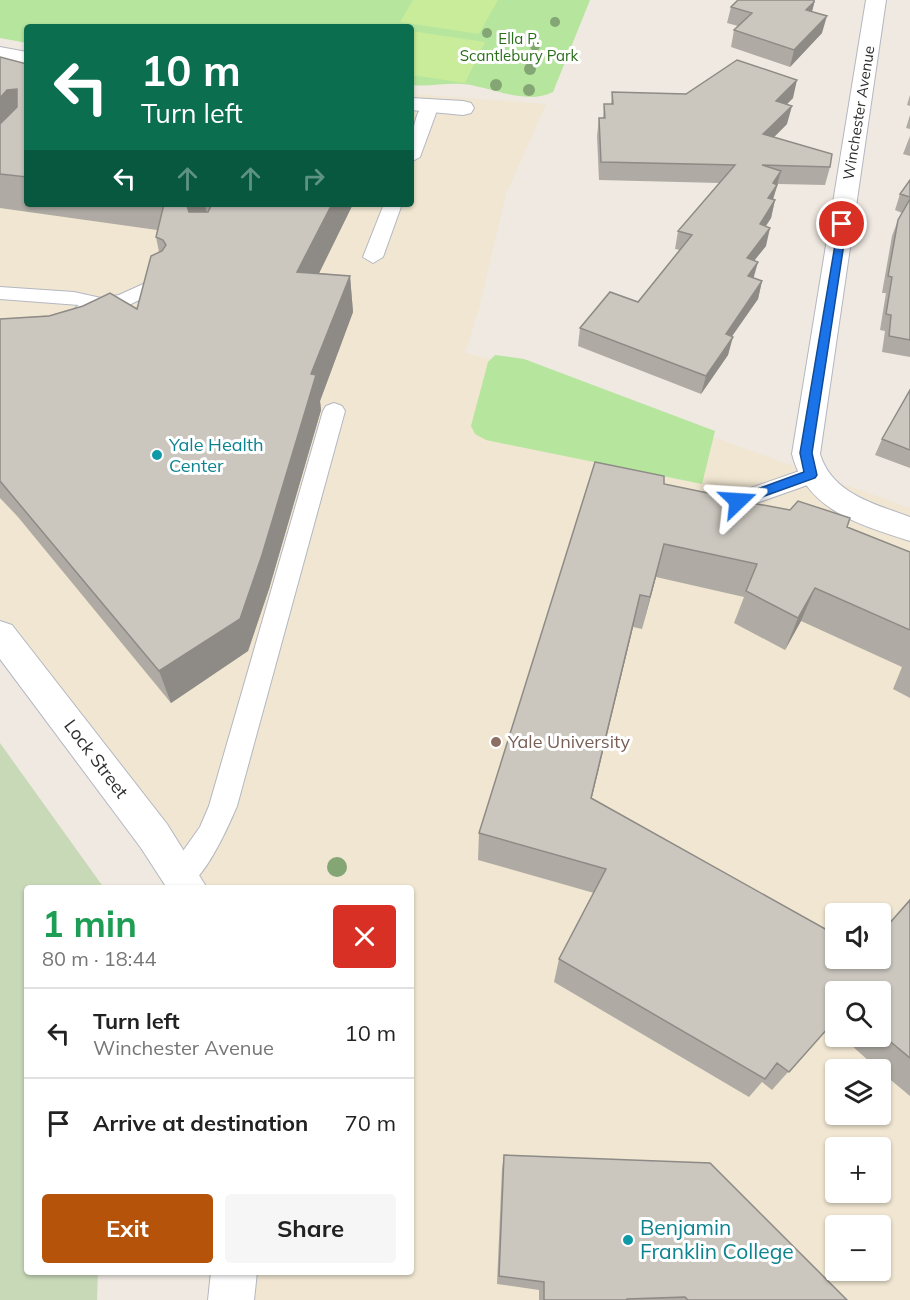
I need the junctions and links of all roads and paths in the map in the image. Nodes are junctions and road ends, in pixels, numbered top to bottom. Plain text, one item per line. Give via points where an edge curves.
1 (876, 0) edge
2 (0, 52) edge
3 (24, 57) edge
4 (421, 105) edge
5 (463, 108) dead end
6 (414, 141) edge
7 (392, 207) edge
8 (373, 256) dead end
9 (163, 281) edge
10 (0, 293) edge
11 (101, 304) junction
12 (61, 318) edge
13 (334, 411) dead end
14 (811, 475) junction
15 (910, 529) edge
16 (730, 534) edge
17 (0, 634) edge
18 (185, 881) edge
19 (234, 1275) edge
20 (231, 1300) edge

1 - 14 street, Winchester Avenue via 806,453
2 - 3 street
4 - 5 street
4 - 6 lane
7 - 8 lane
9 - 11 lane via 124,300
10 - 11 lane via 74,298
11 - 12 lane
13 - 18 lane via 223,806
14 - 15 street via 841,500
14 - 16 lane via 738,501
17 - 18 street, Lock Street
19 - 20 street

